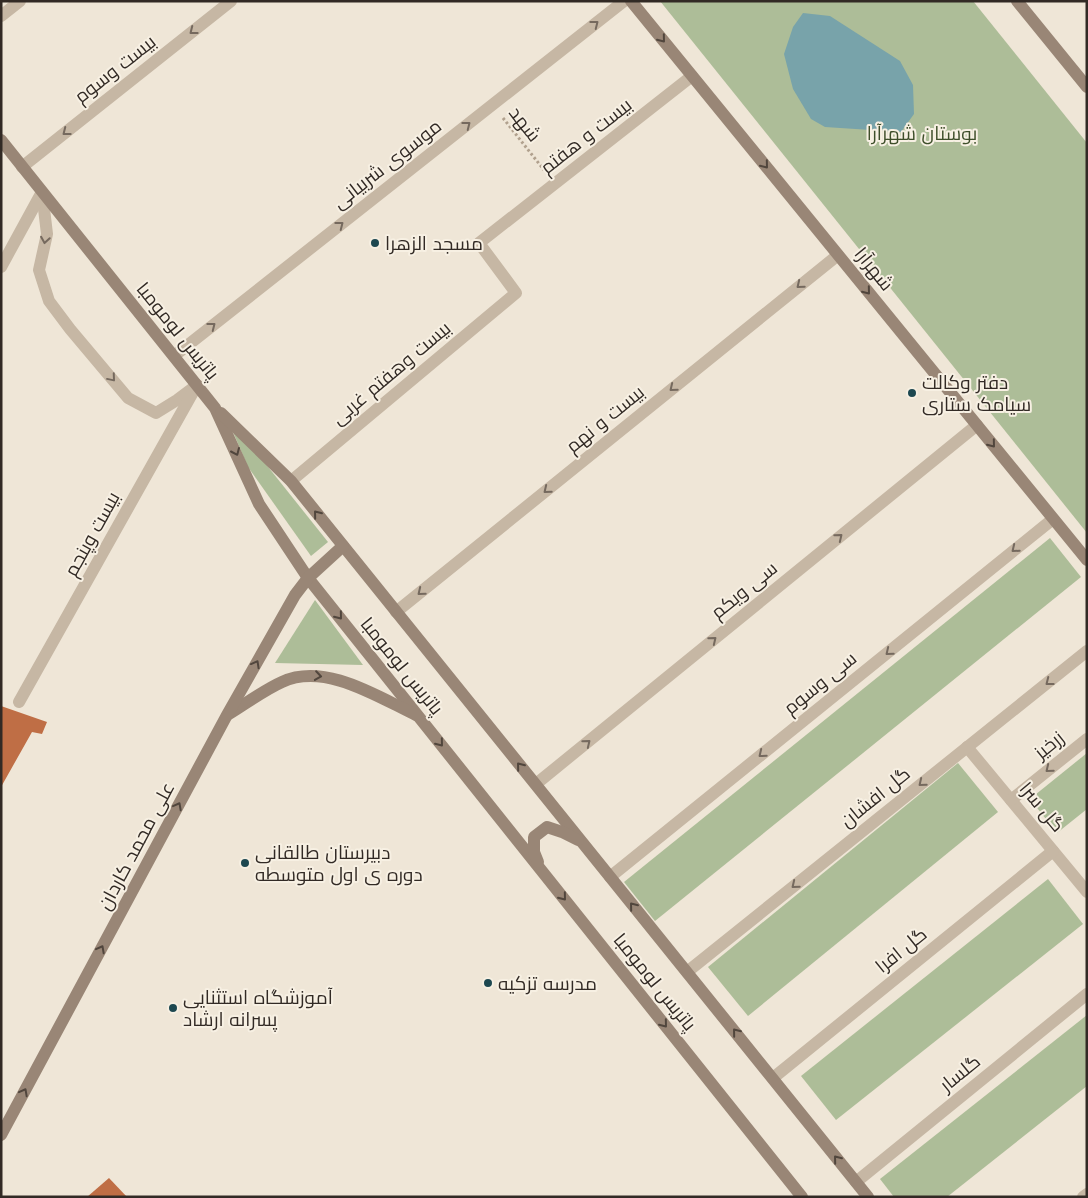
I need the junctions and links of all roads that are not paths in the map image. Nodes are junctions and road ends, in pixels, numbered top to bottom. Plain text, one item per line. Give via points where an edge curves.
1 (20, 1) edge
2 (232, 1) edge
3 (624, 1) edge
4 (631, 1) edge
5 (1017, 1) edge
6 (1, 16) edge
7 (692, 76) junction
8 (1087, 87) edge
9 (1, 140) edge
10 (22, 167) junction
11 (42, 192) junction
12 (838, 255) junction
13 (1, 267) edge
14 (516, 293) joint
15 (174, 356) junction
16 (197, 385) junction
17 (215, 408) junction
18 (977, 425) junction
19 (291, 481) junction
20 (1053, 519) junction
21 (343, 546) junction
22 (1087, 560) edge
23 (308, 578) junction
24 (396, 612) junction
25 (1087, 651) edge
26 (19, 702) dead end
27 (227, 715) junction
28 (419, 717) junction
29 (1087, 739) edge
30 (967, 747) junction
31 (536, 784) junction
32 (1011, 800) junction
33 (582, 842) junction
34 (1053, 851) junction
35 (543, 872) junction
36 (610, 877) junction
37 (1086, 890) edge
38 (687, 972) junction
39 (1087, 994) edge
40 (773, 1078) junction
41 (1, 1135) edge
42 (856, 1182) junction
43 (1087, 1194) edge
44 (802, 1197) edge
45 (868, 1197) edge
46 (1083, 1197) edge

1 - 6 street
2 -> 10 street, بیست وسوم
15 -> 3 street, موسوی شربیانی
4 -> 7 main road, شهرآرا
5 - 8 main road
7 -> 12 main road, شهرآرا
7 - 14 street, بیست و هفتم via 480,244
9 - 10 main road, پاتریس لومومبا
10 - 11 main road, پاتریس لومومبا
11 - 13 street
11 - 15 main road, پاتریس لومومبا
11 -> 16 street via 47,234 39,270 49,301 70,329 128,398 156,413
12 -> 18 main road, شهرآرا
12 -> 24 street, بیست و نهم
14 - 19 street, بیست وهفتم غربی
15 - 16 main road, پاتریس لومومبا
16 - 17 main road, پاتریس لومومبا
16 - 26 street, بیست وپنجم
17 - 19 main road, پاتریس لومومبا
17 -> 23 main road, پاتریس لومومبا via 259,504
18 -> 20 main road, شهرآرا
31 -> 18 street, سی ویکم
21 -> 19 main road, پاتریس لومومبا
20 - 22 main road, شهرآرا
20 -> 36 street, سی وسوم
21 - 23 main road, علی محمد کاردان
21 - 24 main road, پاتریس لومومبا
27 -> 23 main road, علی محمد کاردان via 295,595
23 -> 28 main road, پاتریس لومومبا
31 -> 24 main road, پاتریس لومومبا
25 -> 30 street, گل افشان
27 -> 28 main road via 283,681 310,675 339,679
41 -> 27 main road, علی محمد کاردان
28 -> 35 main road, پاتریس لومومبا
29 -> 32 street, زرخیز
30 - 32 street, گل سرا
30 -> 38 street, گل افشان
31 - 33 main road, پاتریس لومومبا
32 - 34 street, گل سرا
33 - 35 main road via 547,827 534,837 534,852
33 - 36 main road, پاتریس لومومبا
34 - 37 street, گل سرا
34 - 40 street, گل افرا
35 -> 44 main road, پاتریس لومومبا
38 -> 36 main road, پاتریس لومومبا
40 -> 38 main road, پاتریس لومومبا
39 - 42 street, گلسار
42 -> 40 main road, پاتریس لومومبا
42 - 45 main road, پاتریس لومومبا
43 - 46 street

